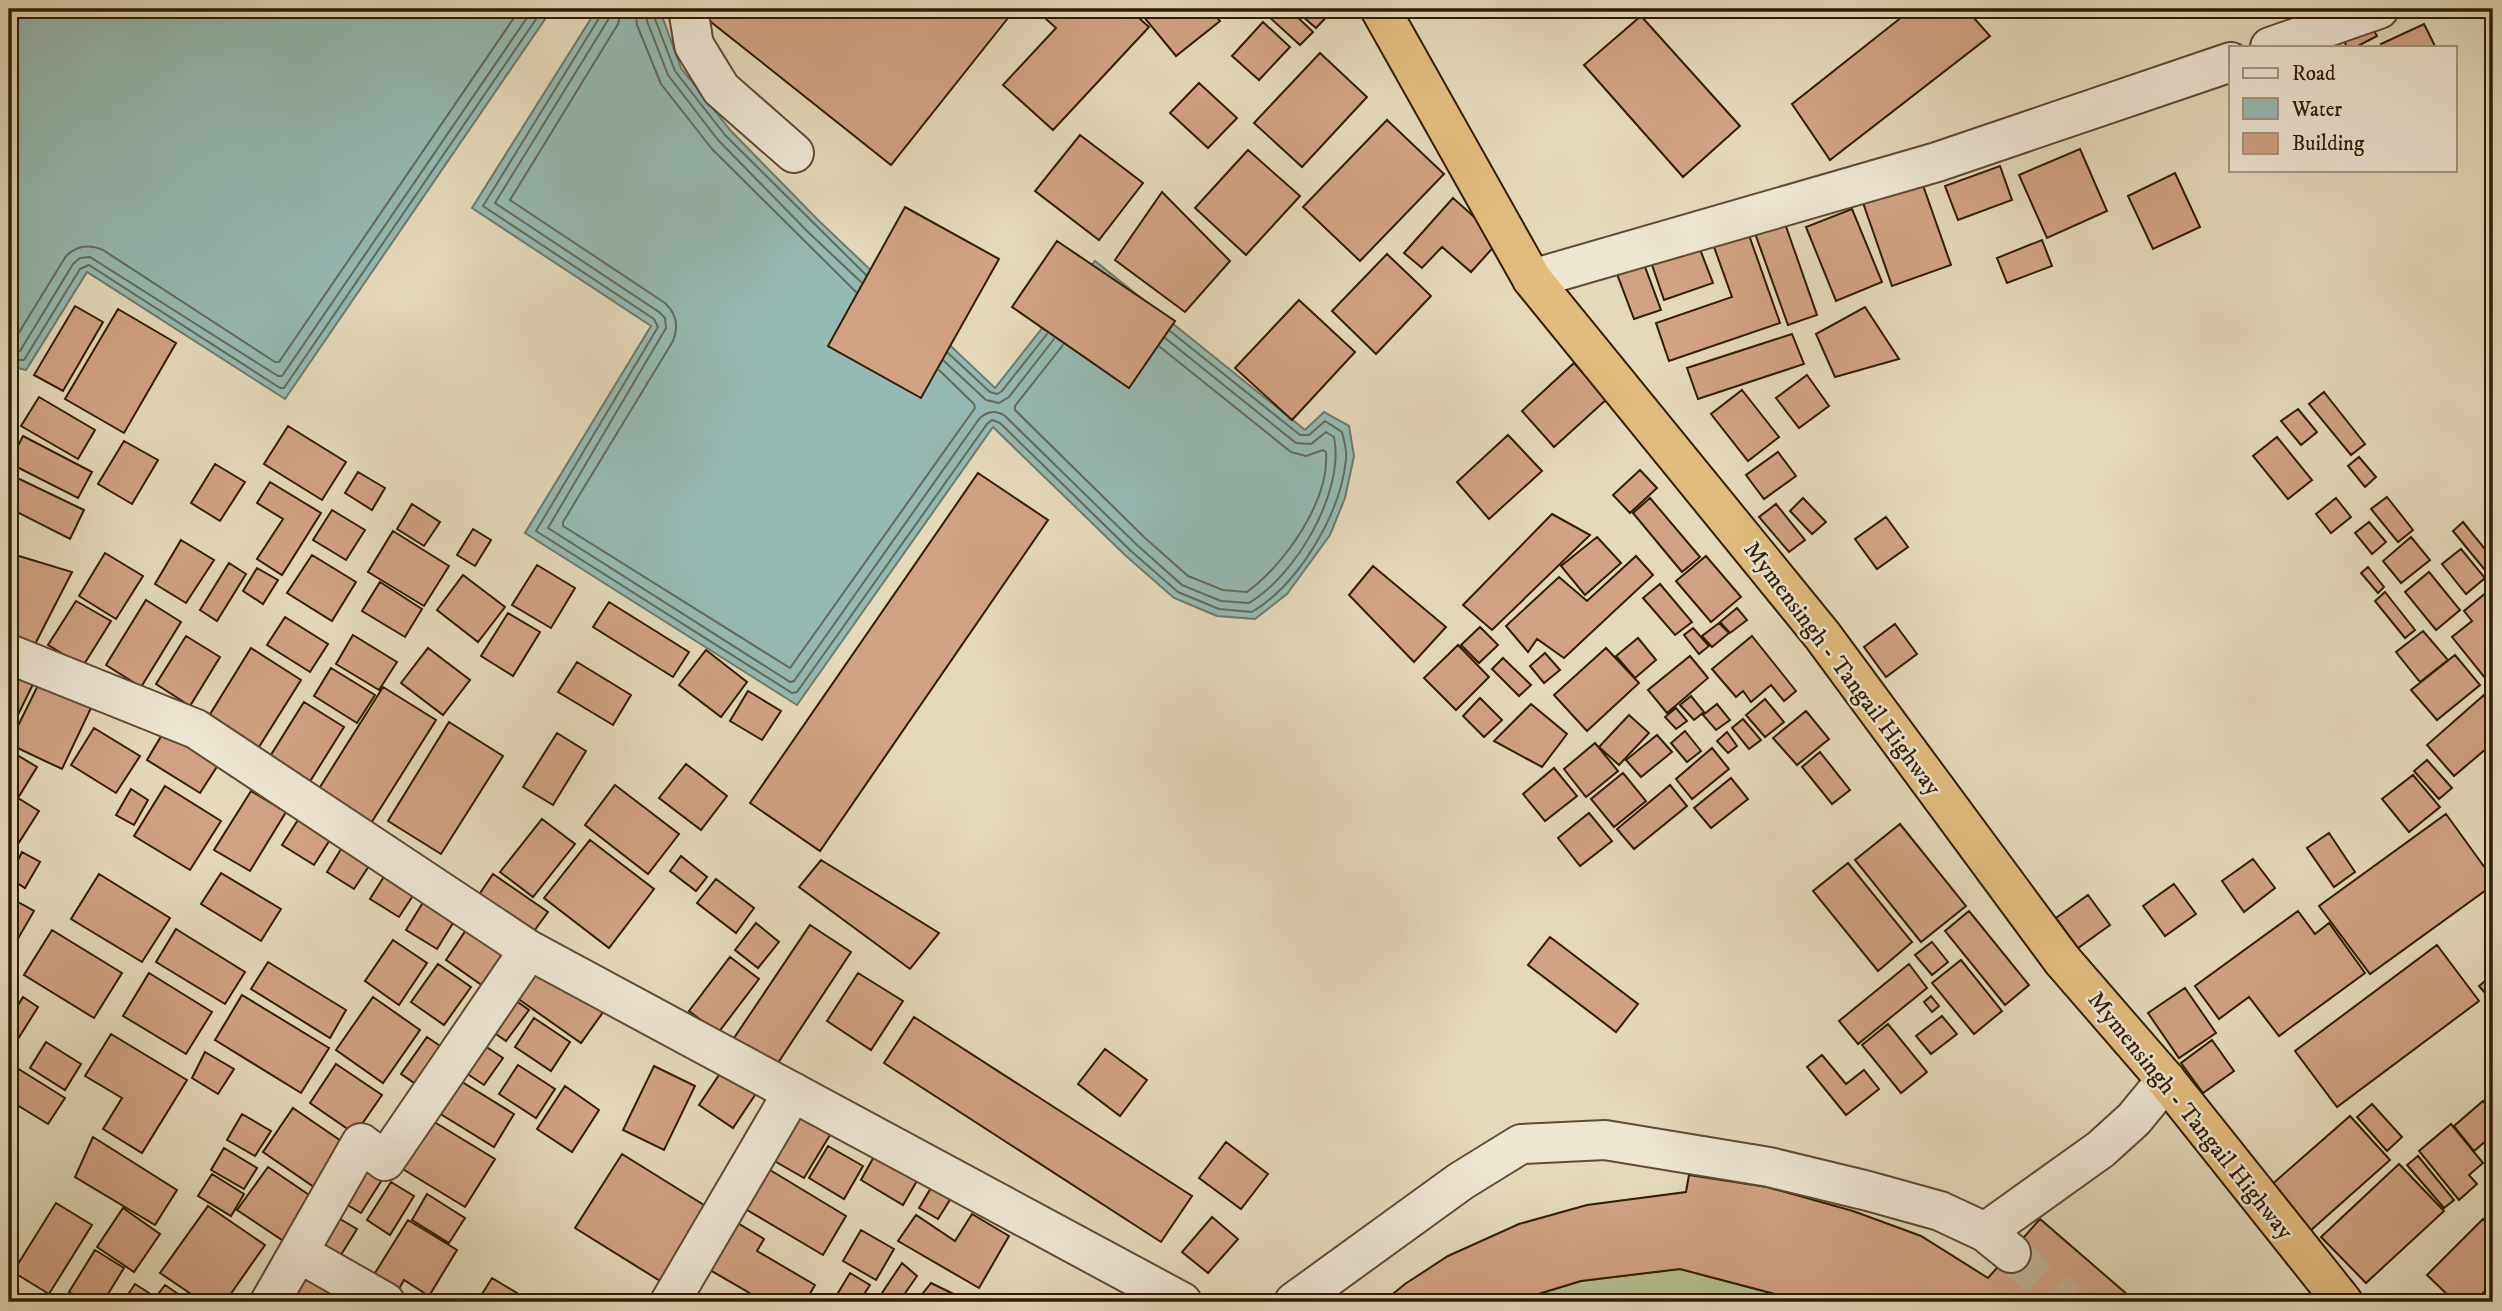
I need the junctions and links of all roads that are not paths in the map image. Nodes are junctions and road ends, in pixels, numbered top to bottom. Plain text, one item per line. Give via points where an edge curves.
1 (688, 9) edge
2 (1380, 9) edge
3 (2379, 9) edge
4 (2273, 46) edge
5 (2229, 63) edge
6 (794, 153) dead end
7 (1532, 279) junction
8 (9, 653) edge
9 (529, 950) junction
10 (2166, 1080) junction
11 (793, 1092) junction
12 (299, 1253) junction
13 (271, 1302) edge
14 (384, 1302) edge
15 (670, 1302) edge
16 (1182, 1302) edge
17 (1294, 1302) edge
18 (2343, 1302) edge

1 - 6 street via 694,46 722,89
2 - 7 highway, Mymensingh - Tangail Highway
3 - 4 street
5 - 7 street via 1937,162
7 - 10 highway, Mymensingh - Tangail Highway via 1822,635 2062,960
8 - 9 street via 196,729
9 - 11 street
9 - 12 street via 386,1161 361,1143
10 - 17 street via 2134,1119 1998,1242 1940,1211 1769,1167 1605,1140 1521,1144 1461,1181
10 - 18 highway, Mymensingh - Tangail Highway
11 - 15 street
11 - 16 street
12 - 13 street
12 - 14 street

